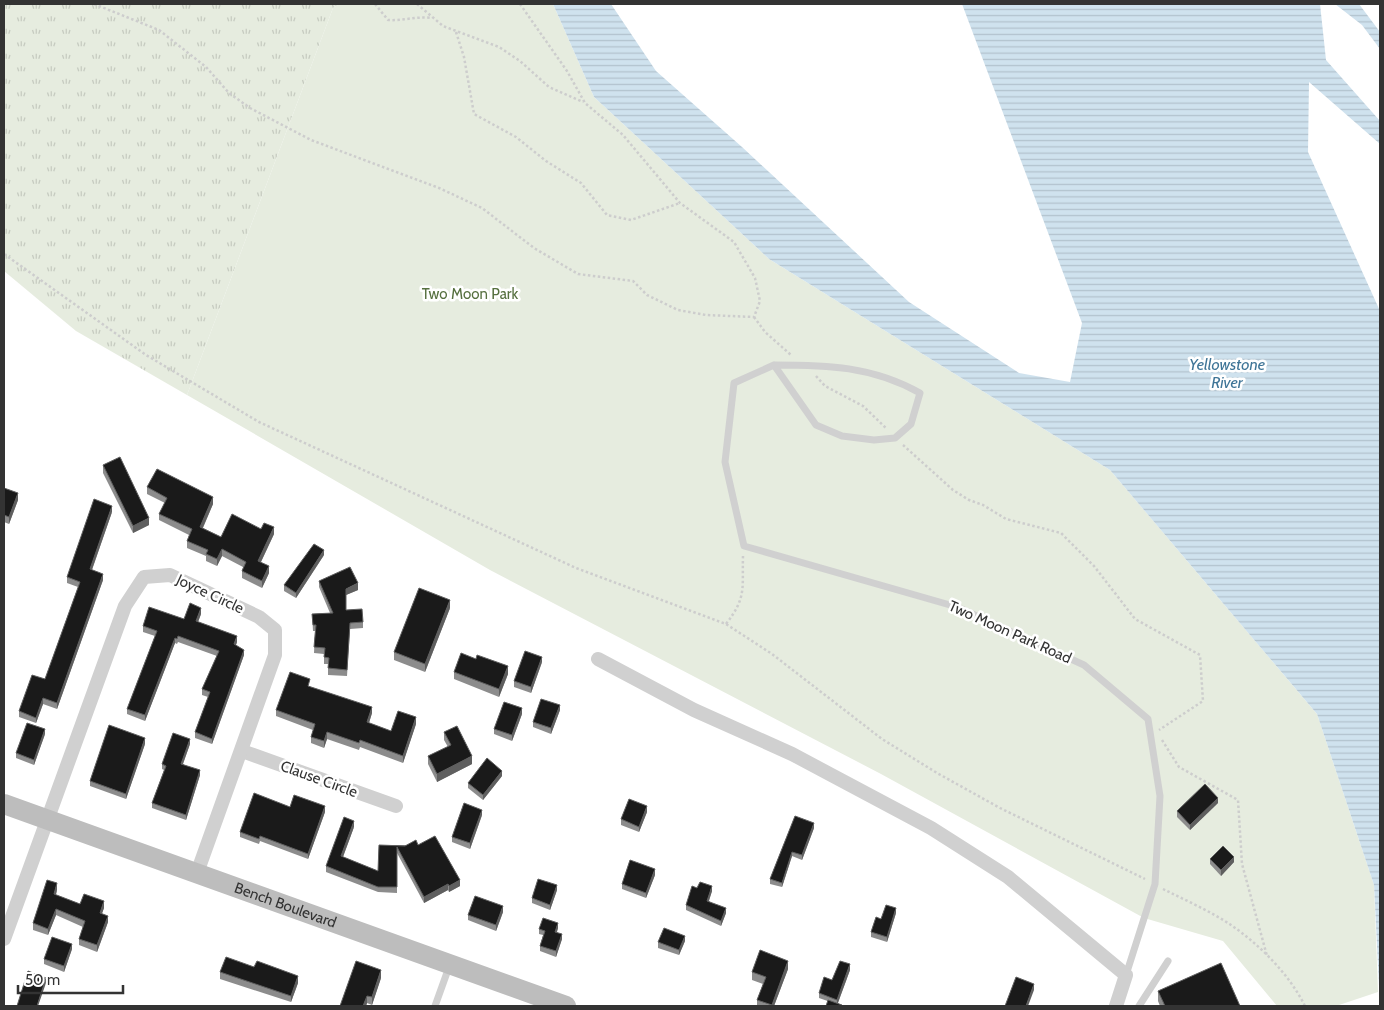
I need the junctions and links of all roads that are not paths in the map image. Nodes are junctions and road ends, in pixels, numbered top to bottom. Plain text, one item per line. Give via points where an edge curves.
1 (774, 365) junction
2 (598, 659) dead end
3 (242, 751) junction
4 (4, 804) edge
5 (396, 806) dead end
6 (48, 820) junction
7 (197, 873) junction
8 (4, 939) edge
9 (1168, 961) dead end
10 (450, 964) junction
11 (1126, 975) junction
12 (435, 1006) edge
13 (566, 1006) edge
14 (1116, 1006) edge
15 (1139, 1006) edge

1 - 1 lane via 816,425 842,436 874,440 895,438 911,424 920,393 897,380 826,365
1 - 11 lane, Two Moon Park Road via 734,383 725,462 744,546 957,606 1084,665 1148,719 1160,796 1155,884
2 - 11 street via 694,710 792,754 931,828 1008,877
3 - 5 street, Clause Circle
3 - 6 street, Joyce Circle via 275,655 275,630 259,617 170,575 144,577 125,606
3 - 7 street, Joyce Circle
4 - 6 main road, Bench Boulevard
6 - 7 main road, Bench Boulevard
6 - 8 street
7 - 10 main road, Bench Boulevard
9 - 15 lane
10 - 12 lane
10 - 13 main road, Bench Boulevard
11 - 14 street, Two Moon Park Road

